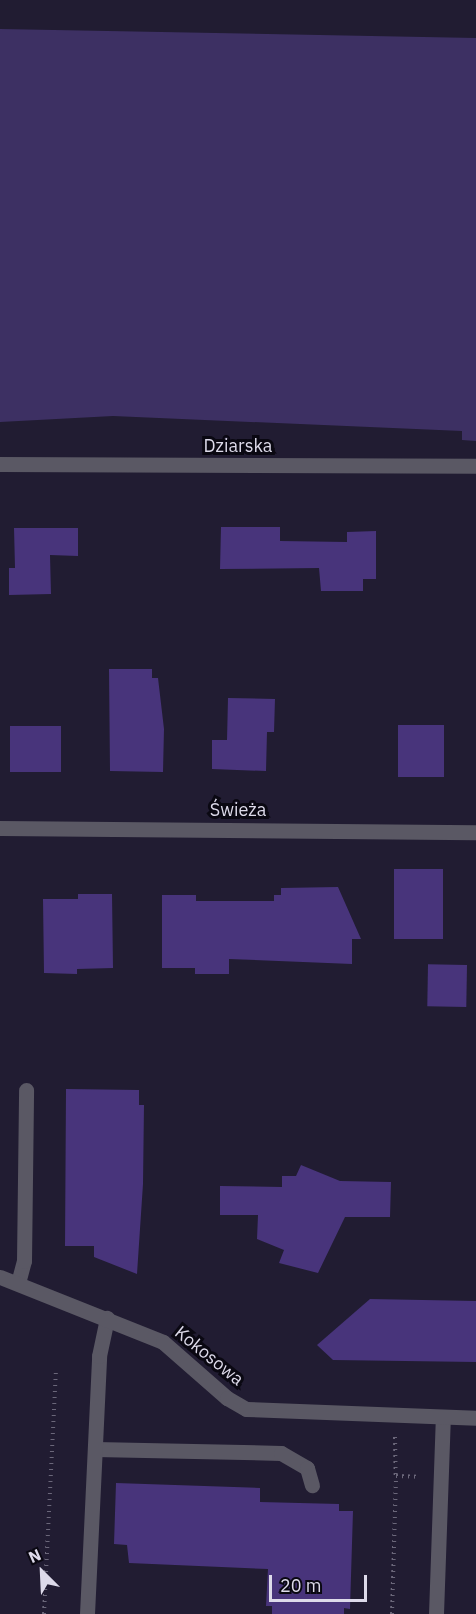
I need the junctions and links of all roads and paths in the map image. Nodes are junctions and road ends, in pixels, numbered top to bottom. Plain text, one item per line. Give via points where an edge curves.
1 (0, 464) edge
2 (476, 466) edge
3 (0, 828) edge
4 (476, 832) edge
5 (26, 1090) dead end
6 (0, 1277) edge
7 (18, 1283) junction
8 (107, 1318) junction
9 (56, 1369) dead end
10 (443, 1417) junction
11 (476, 1418) edge
12 (395, 1432) dead end
13 (94, 1449) junction
14 (396, 1476) junction
15 (441, 1478) junction
16 (312, 1485) dead end
17 (44, 1614) edge
18 (87, 1614) edge
19 (392, 1614) edge
20 (436, 1614) edge

1 - 2 street, Dziarska
3 - 4 street, Świeża
5 - 7 street via 24,1261
6 - 7 street, Kokosowa
7 - 8 street, Kokosowa
8 - 10 street, Kokosowa via 163,1342 227,1398 246,1409
8 - 13 street via 99,1356
9 - 17 path
10 - 11 street, Kokosowa
10 - 15 street
12 - 14 path
13 - 16 street via 281,1453 307,1468
13 - 18 street
14 - 15 path
14 - 19 path
15 - 20 street

